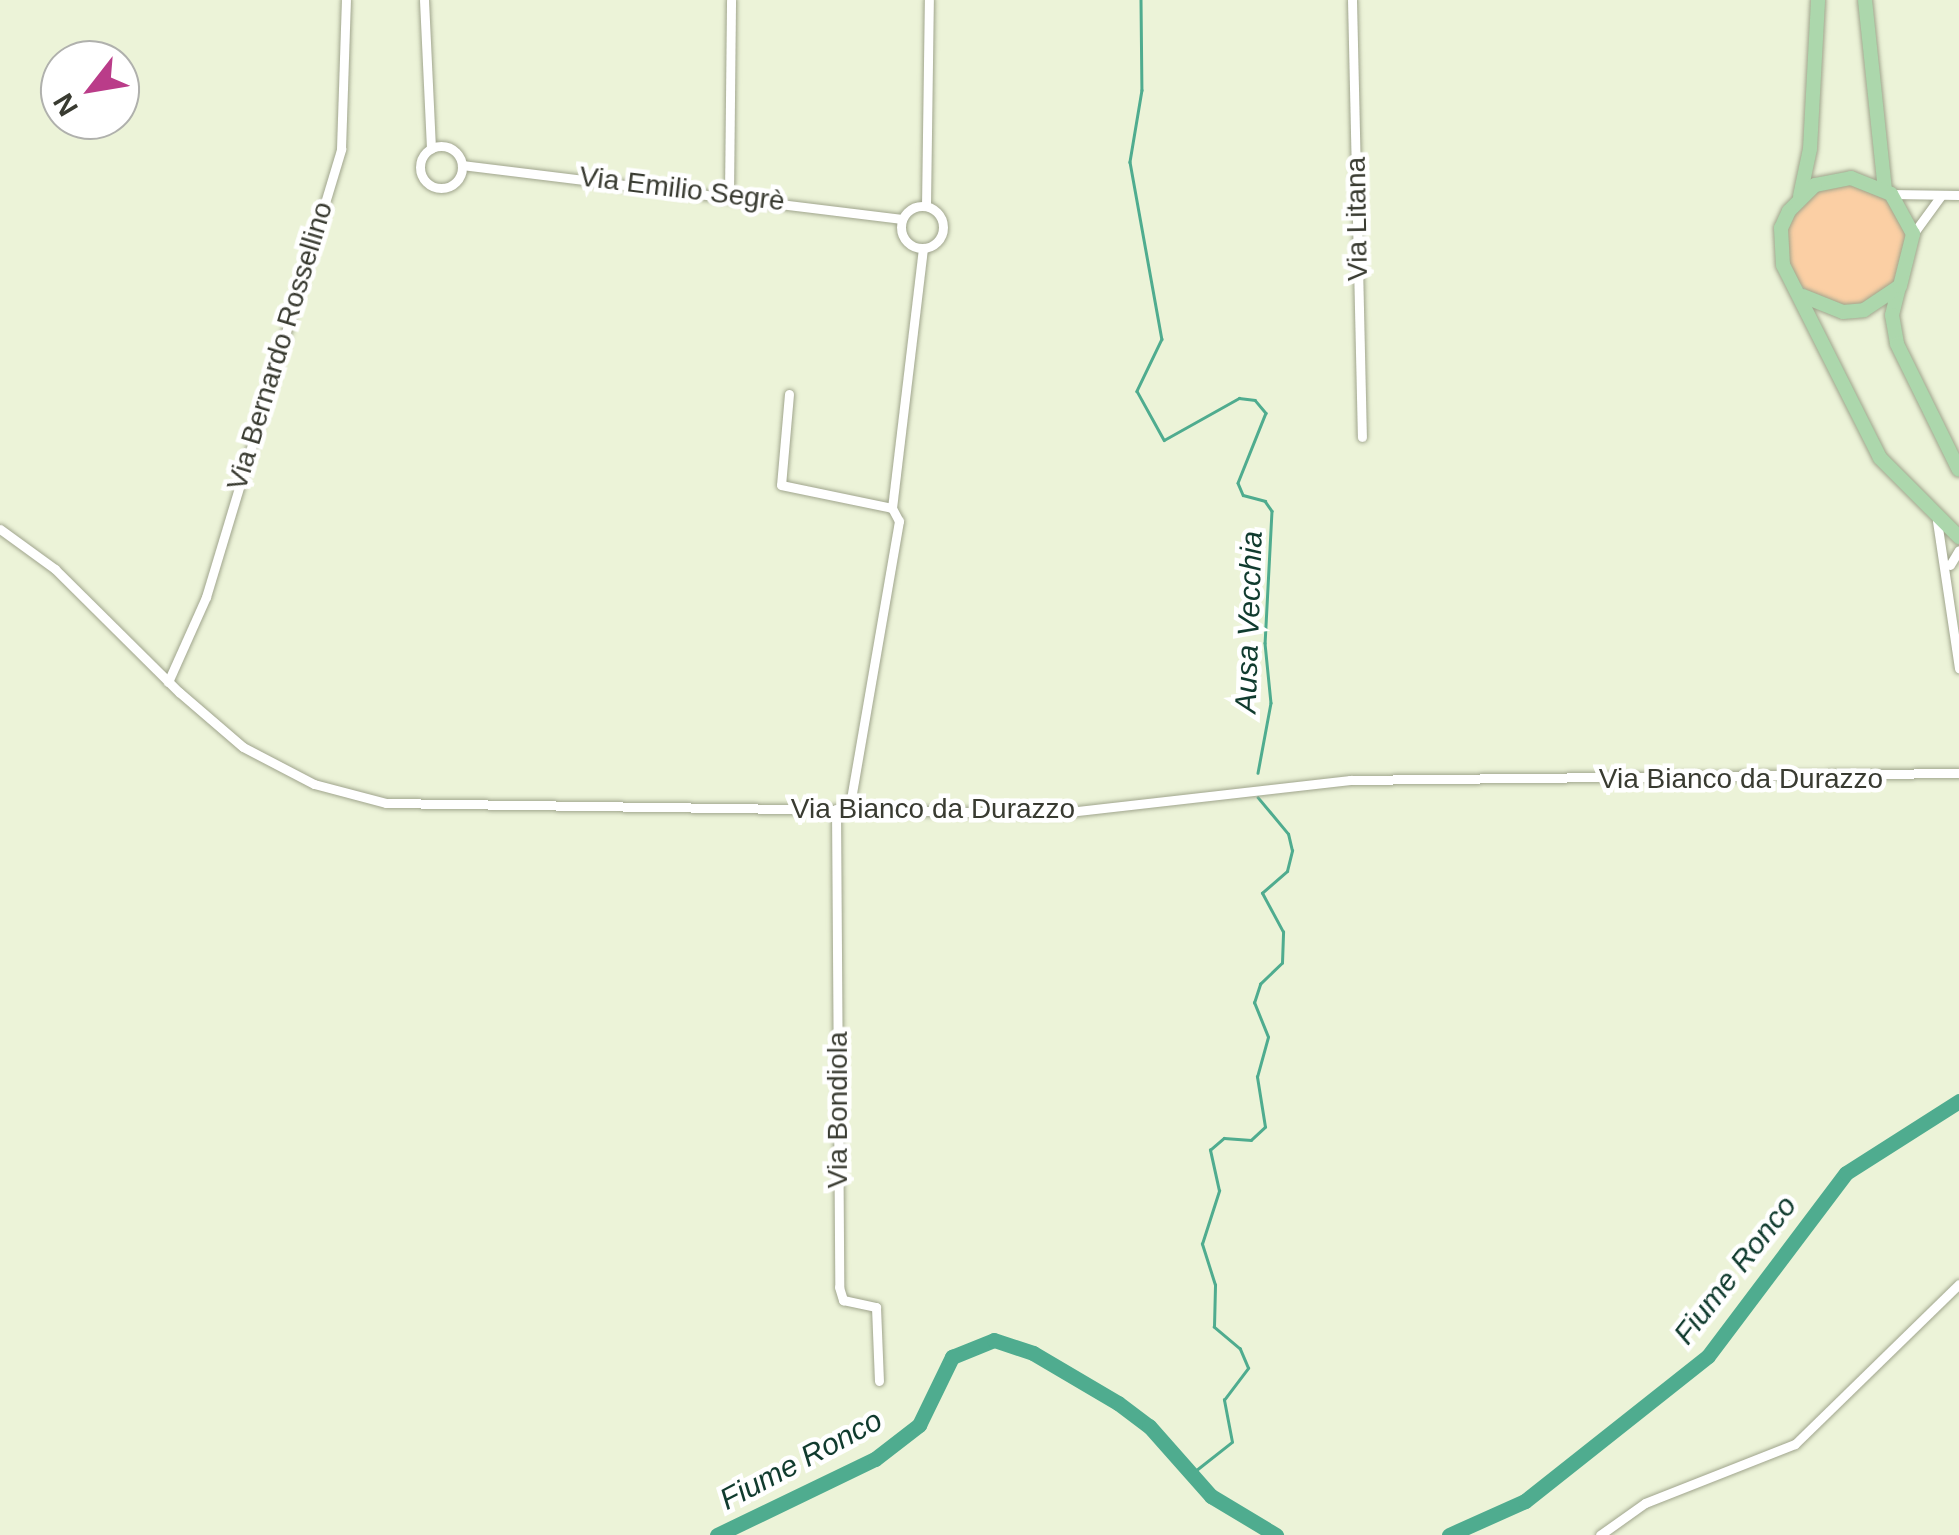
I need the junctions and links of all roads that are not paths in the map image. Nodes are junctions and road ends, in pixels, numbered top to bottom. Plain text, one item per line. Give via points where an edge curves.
1 (346, 0) edge
2 (424, 0) edge
3 (731, 0) edge
4 (930, 0) edge
5 (1352, 0) edge
6 (1818, 0) edge
7 (1865, 0) edge
8 (431, 149) junction
9 (462, 165) junction
10 (1888, 192) junction
11 (729, 194) junction
12 (1943, 195) junction
13 (1959, 195) edge
14 (1800, 196) junction
15 (926, 206) junction
16 (902, 219) junction
17 (1913, 234) junction
18 (923, 249) junction
19 (1900, 286) junction
20 (1803, 296) junction
21 (789, 394) dead end
22 (1362, 438) dead end
23 (1959, 470) edge
24 (892, 508) junction
25 (1937, 521) junction
26 (0, 529) edge
27 (1959, 537) edge
28 (1959, 550) edge
29 (1949, 573) junction
30 (1959, 668) edge
31 (168, 682) junction
32 (1959, 773) edge
33 (836, 810) junction
34 (849, 810) junction
35 (1959, 1284) edge
36 (880, 1382) dead end
37 (1600, 1535) edge

1 - 31 street, Via Bernardo Rossellino via 340,149 206,596
2 - 8 street
3 - 11 street
4 - 15 street
5 - 22 street, Via Litana
6 - 14 main road via 1810,148
7 - 10 main road
8 - 9 street via 451,149
8 - 9 street via 421,171 432,186 456,183
9 - 11 street, Via Emilio Segrè
10 - 12 street
10 - 14 main road via 1868,181 1832,179
10 - 17 main road
11 - 16 street, Via Emilio Segrè
12 - 13 street
12 - 17 street via 1927,206
14 - 20 main road via 1788,210 1779,246 1782,265
15 - 16 street
15 - 18 street via 938,213 943,230 938,242
16 - 18 street via 906,242
17 - 19 main road
18 - 24 street
19 - 20 main road via 1854,311 1822,307
19 - 23 main road via 1892,315 1897,344
20 - 25 main road via 1856,419 1880,458
21 - 24 street via 781,484
24 - 34 street via 900,521
25 - 27 main road
25 - 29 street
26 - 31 street, Via Bianco da Durazzo via 56,568
28 - 29 street
29 - 30 street
31 - 33 street, Via Bianco da Durazzo via 243,747 314,784 386,803
32 - 34 street, Via Bianco da Durazzo via 1350,780 1060,813
33 - 34 street, Via Bianco da Durazzo
33 - 36 street, Via Bondiola via 838,1287 843,1300 876,1307
35 - 37 street via 1794,1444 1645,1502

